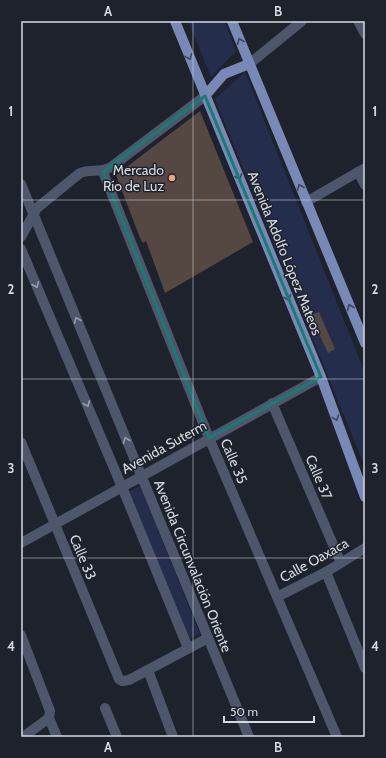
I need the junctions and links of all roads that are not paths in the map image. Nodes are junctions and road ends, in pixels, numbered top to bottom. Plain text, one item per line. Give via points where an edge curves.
1 (174, 21) edge
2 (232, 21) edge
3 (302, 21) edge
4 (358, 21) edge
5 (365, 34) edge
6 (249, 64) junction
7 (205, 96) junction
8 (361, 170) edge
9 (102, 172) junction
10 (21, 184) edge
11 (365, 185) edge
12 (306, 202) junction
13 (34, 214) junction
14 (21, 237) edge
15 (21, 249) edge
16 (365, 343) edge
17 (321, 377) junction
18 (272, 403) junction
19 (209, 438) junction
20 (21, 442) edge
21 (141, 476) junction
22 (122, 487) junction
23 (365, 496) edge
24 (55, 525) junction
25 (21, 543) edge
26 (365, 548) edge
27 (341, 563) junction
28 (326, 572) junction
29 (277, 597) junction
30 (21, 636) edge
31 (208, 638) junction
32 (188, 648) junction
33 (365, 668) edge
34 (148, 670) junction
35 (106, 708) dead end
36 (49, 718) junction
37 (23, 737) edge
38 (57, 737) edge
39 (117, 737) edge
40 (173, 737) edge
41 (249, 737) edge
42 (337, 737) edge

1 -> 7 main road, Avenida Adolfo López Mateos
6 -> 2 main road
3 - 6 street
4 - 5 street
6 - 7 main road via 224,74
12 -> 6 main road
7 - 9 street
7 -> 17 main road, Avenida Adolfo López Mateos
8 - 11 street
8 - 12 street
9 - 13 street via 80,173 42,204
9 - 19 street, Calle 35
10 - 13 street, Avenida Circunvalación Oriente
16 -> 12 main road
13 - 14 street
21 -> 13 street, Avenida Circunvalación Oriente
15 -> 22 street
17 - 18 street, Avenida Suterm
17 -> 23 main road, Avenida Adolfo López Mateos
18 - 19 street, Avenida Suterm
18 - 27 street, Calle 37
19 - 21 street, Avenida Suterm
19 - 29 street, Calle 35
20 - 24 street, Calle 33
21 - 22 street, Avenida Suterm
21 - 31 street, Avenida Circunvalación Oriente
22 - 24 street, Avenida Suterm
22 - 32 street
24 - 25 street, Avenida Suterm
24 - 34 street, Calle 33 via 118,676 122,681 129,680
26 - 27 street, Calle Oaxaca
27 - 28 street, Calle Oaxaca
28 - 29 street, Calle Oaxaca
28 - 33 street
29 - 42 street, Calle 35
30 - 36 street via 50,711
31 - 32 street
31 - 41 street, Avenida Circunvalación Oriente
32 - 34 street
34 - 40 street
35 - 39 street
36 - 37 street
36 - 38 street

